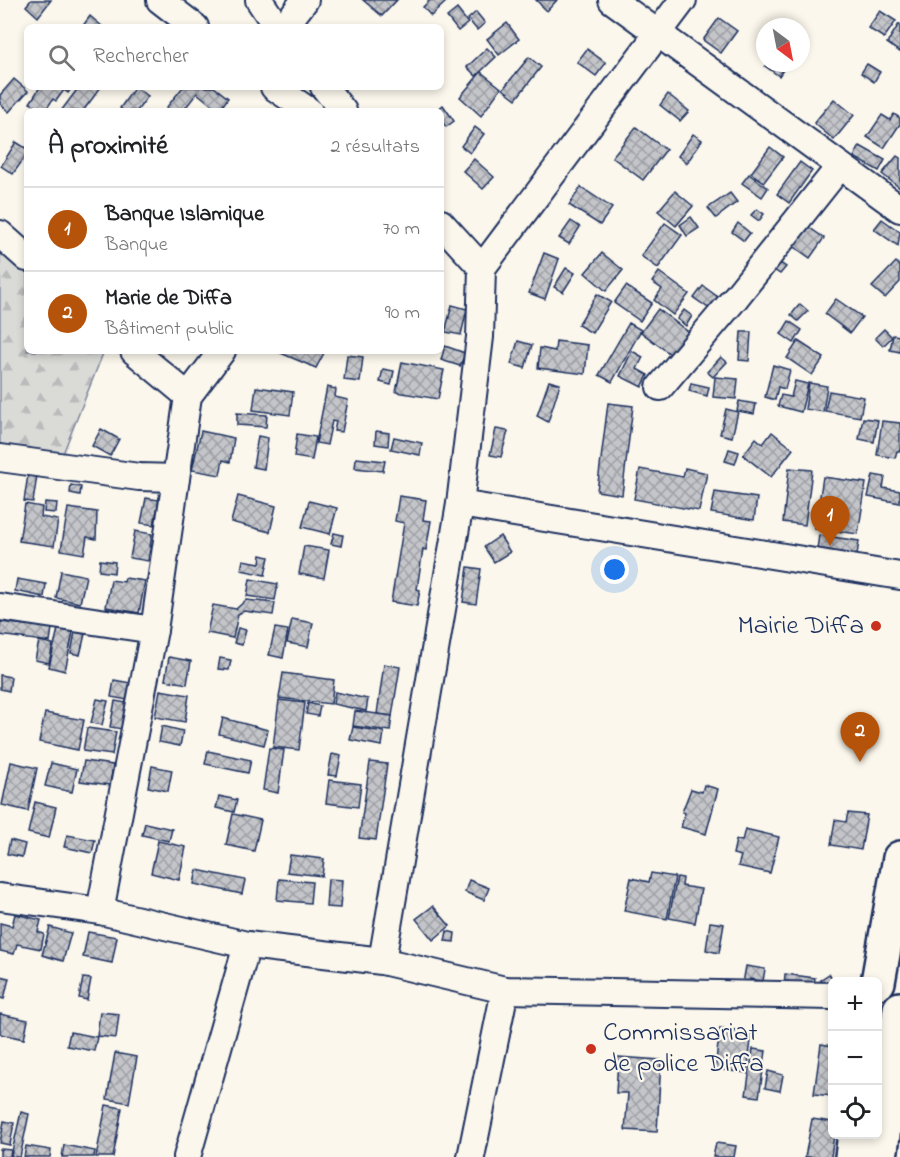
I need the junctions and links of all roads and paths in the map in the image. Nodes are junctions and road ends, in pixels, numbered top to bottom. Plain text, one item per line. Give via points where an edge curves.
1 (160, 0) edge
2 (259, 0) edge
3 (305, 0) edge
4 (612, 0) edge
5 (683, 0) edge
6 (191, 24) edge
7 (275, 24) edge
8 (286, 24) edge
9 (660, 32) junction
10 (278, 90) edge
11 (326, 90) edge
12 (305, 108) edge
13 (341, 108) edge
14 (840, 166) junction
15 (900, 209) edge
16 (444, 226) edge
17 (0, 234) edge
18 (24, 255) edge
19 (482, 268) junction
20 (138, 354) edge
21 (220, 354) edge
22 (660, 387) dead end
23 (188, 396) junction
24 (0, 458) edge
25 (176, 478) junction
26 (460, 504) junction
27 (900, 576) edge
28 (0, 606) edge
29 (154, 630) junction
30 (900, 858) edge
31 (0, 897) edge
32 (100, 911) junction
33 (247, 945) junction
34 (382, 961) junction
35 (879, 977) edge
36 (505, 990) junction
37 (900, 995) edge
38 (828, 996) edge
39 (882, 997) edge
40 (900, 1009) edge
41 (854, 1139) edge
42 (187, 1157) edge
43 (471, 1157) edge
44 (852, 1157) edge
45 (880, 1157) edge

1 - 6 street
2 - 7 street
3 - 8 street
4 - 9 street
5 - 9 street
9 - 14 street
9 - 19 street
10 - 12 street
11 - 13 street
14 - 15 street
14 - 22 street
16 - 19 street
17 - 18 street
19 - 26 street via 480,337
20 - 23 street
21 - 23 street
23 - 25 street
24 - 25 street via 139,477
25 - 29 street
26 - 27 street
26 - 34 street
28 - 29 street
29 - 32 street
30 - 35 highway
31 - 32 street
32 - 33 street
33 - 34 street
33 - 42 street
34 - 36 street
36 - 38 street
36 - 43 street
37 - 39 street
40 - 45 highway
41 - 44 highway

